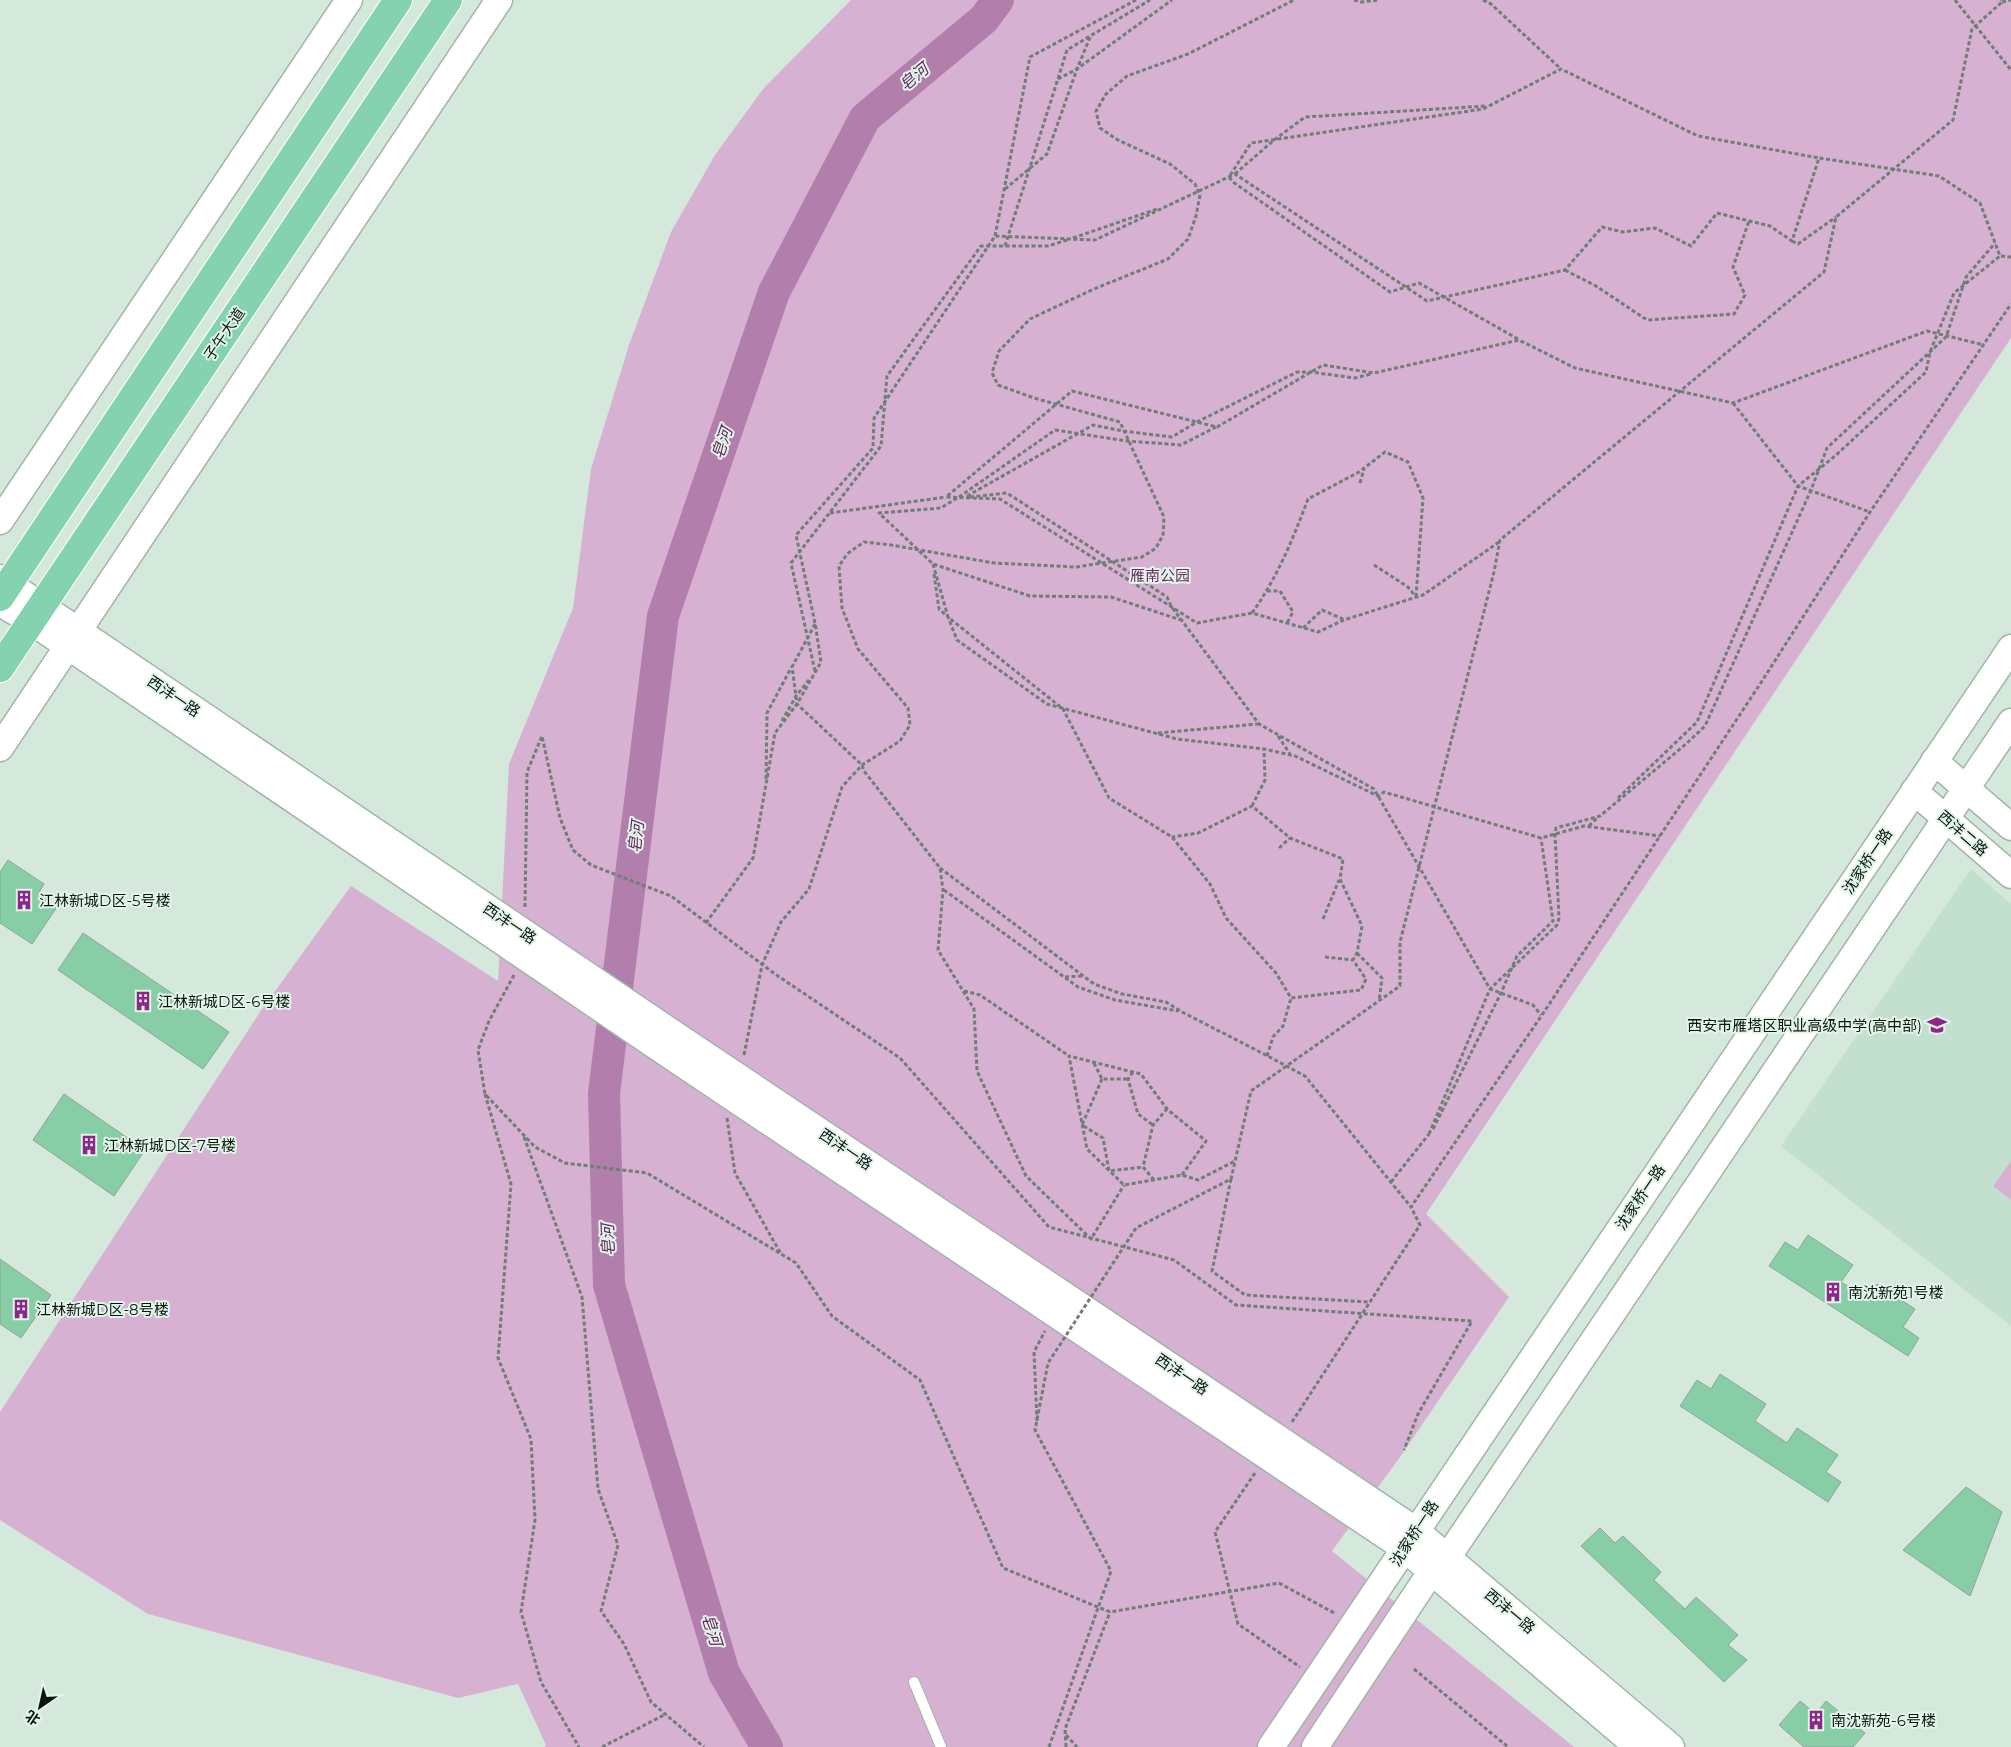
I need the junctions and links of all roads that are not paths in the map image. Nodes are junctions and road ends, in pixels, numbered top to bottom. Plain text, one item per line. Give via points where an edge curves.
1 (349, 0) edge
2 (398, 0) edge
3 (448, 0) edge
4 (499, 0) edge
5 (0, 521) edge
6 (2, 590) edge
7 (36, 614) junction
8 (73, 638) junction
9 (2011, 648) edge
10 (0, 668) edge
11 (2011, 722) edge
12 (0, 748) edge
13 (1934, 762) junction
14 (1966, 789) junction
15 (1914, 791) junction
16 (1946, 819) junction
17 (2011, 827) edge
18 (2011, 875) edge
19 (736, 1088) junction
20 (1273, 1448) junction
21 (1410, 1539) junction
22 (1439, 1565) junction
23 (914, 1682) dead end
24 (941, 1747) edge
25 (1271, 1747) edge
26 (1315, 1747) edge
27 (1638, 1747) edge
28 (1671, 1747) edge

1 - 5 main road
2 - 6 main road
3 - 7 main road, 子午大道
4 - 8 main road
6 - 7 main road, 西沣一路
7 - 8 main road, 西沣一路
7 - 10 main road, 子午大道
8 - 12 main road
8 - 19 main road, 西沣一路
9 - 13 main road, 沈家桥一路
11 - 14 main road
13 - 14 main road
13 - 15 main road, 沈家桥一路
14 - 16 main road
14 - 17 main road
15 - 16 main road, 西沣二路
15 - 21 main road, 沈家桥一路
16 - 18 main road, 西沣二路
16 - 22 main road
19 - 20 main road, 西沣一路
19 - 20 main road, 西沣一路 via 1054,1313
20 - 21 main road, 西沣一路
21 - 22 main road, 西沣一路
21 - 25 main road, 沈家桥一路
22 - 26 main road
22 - 27 main road, 西沣一路
22 - 28 main road, 西沣一路
23 - 24 lane

